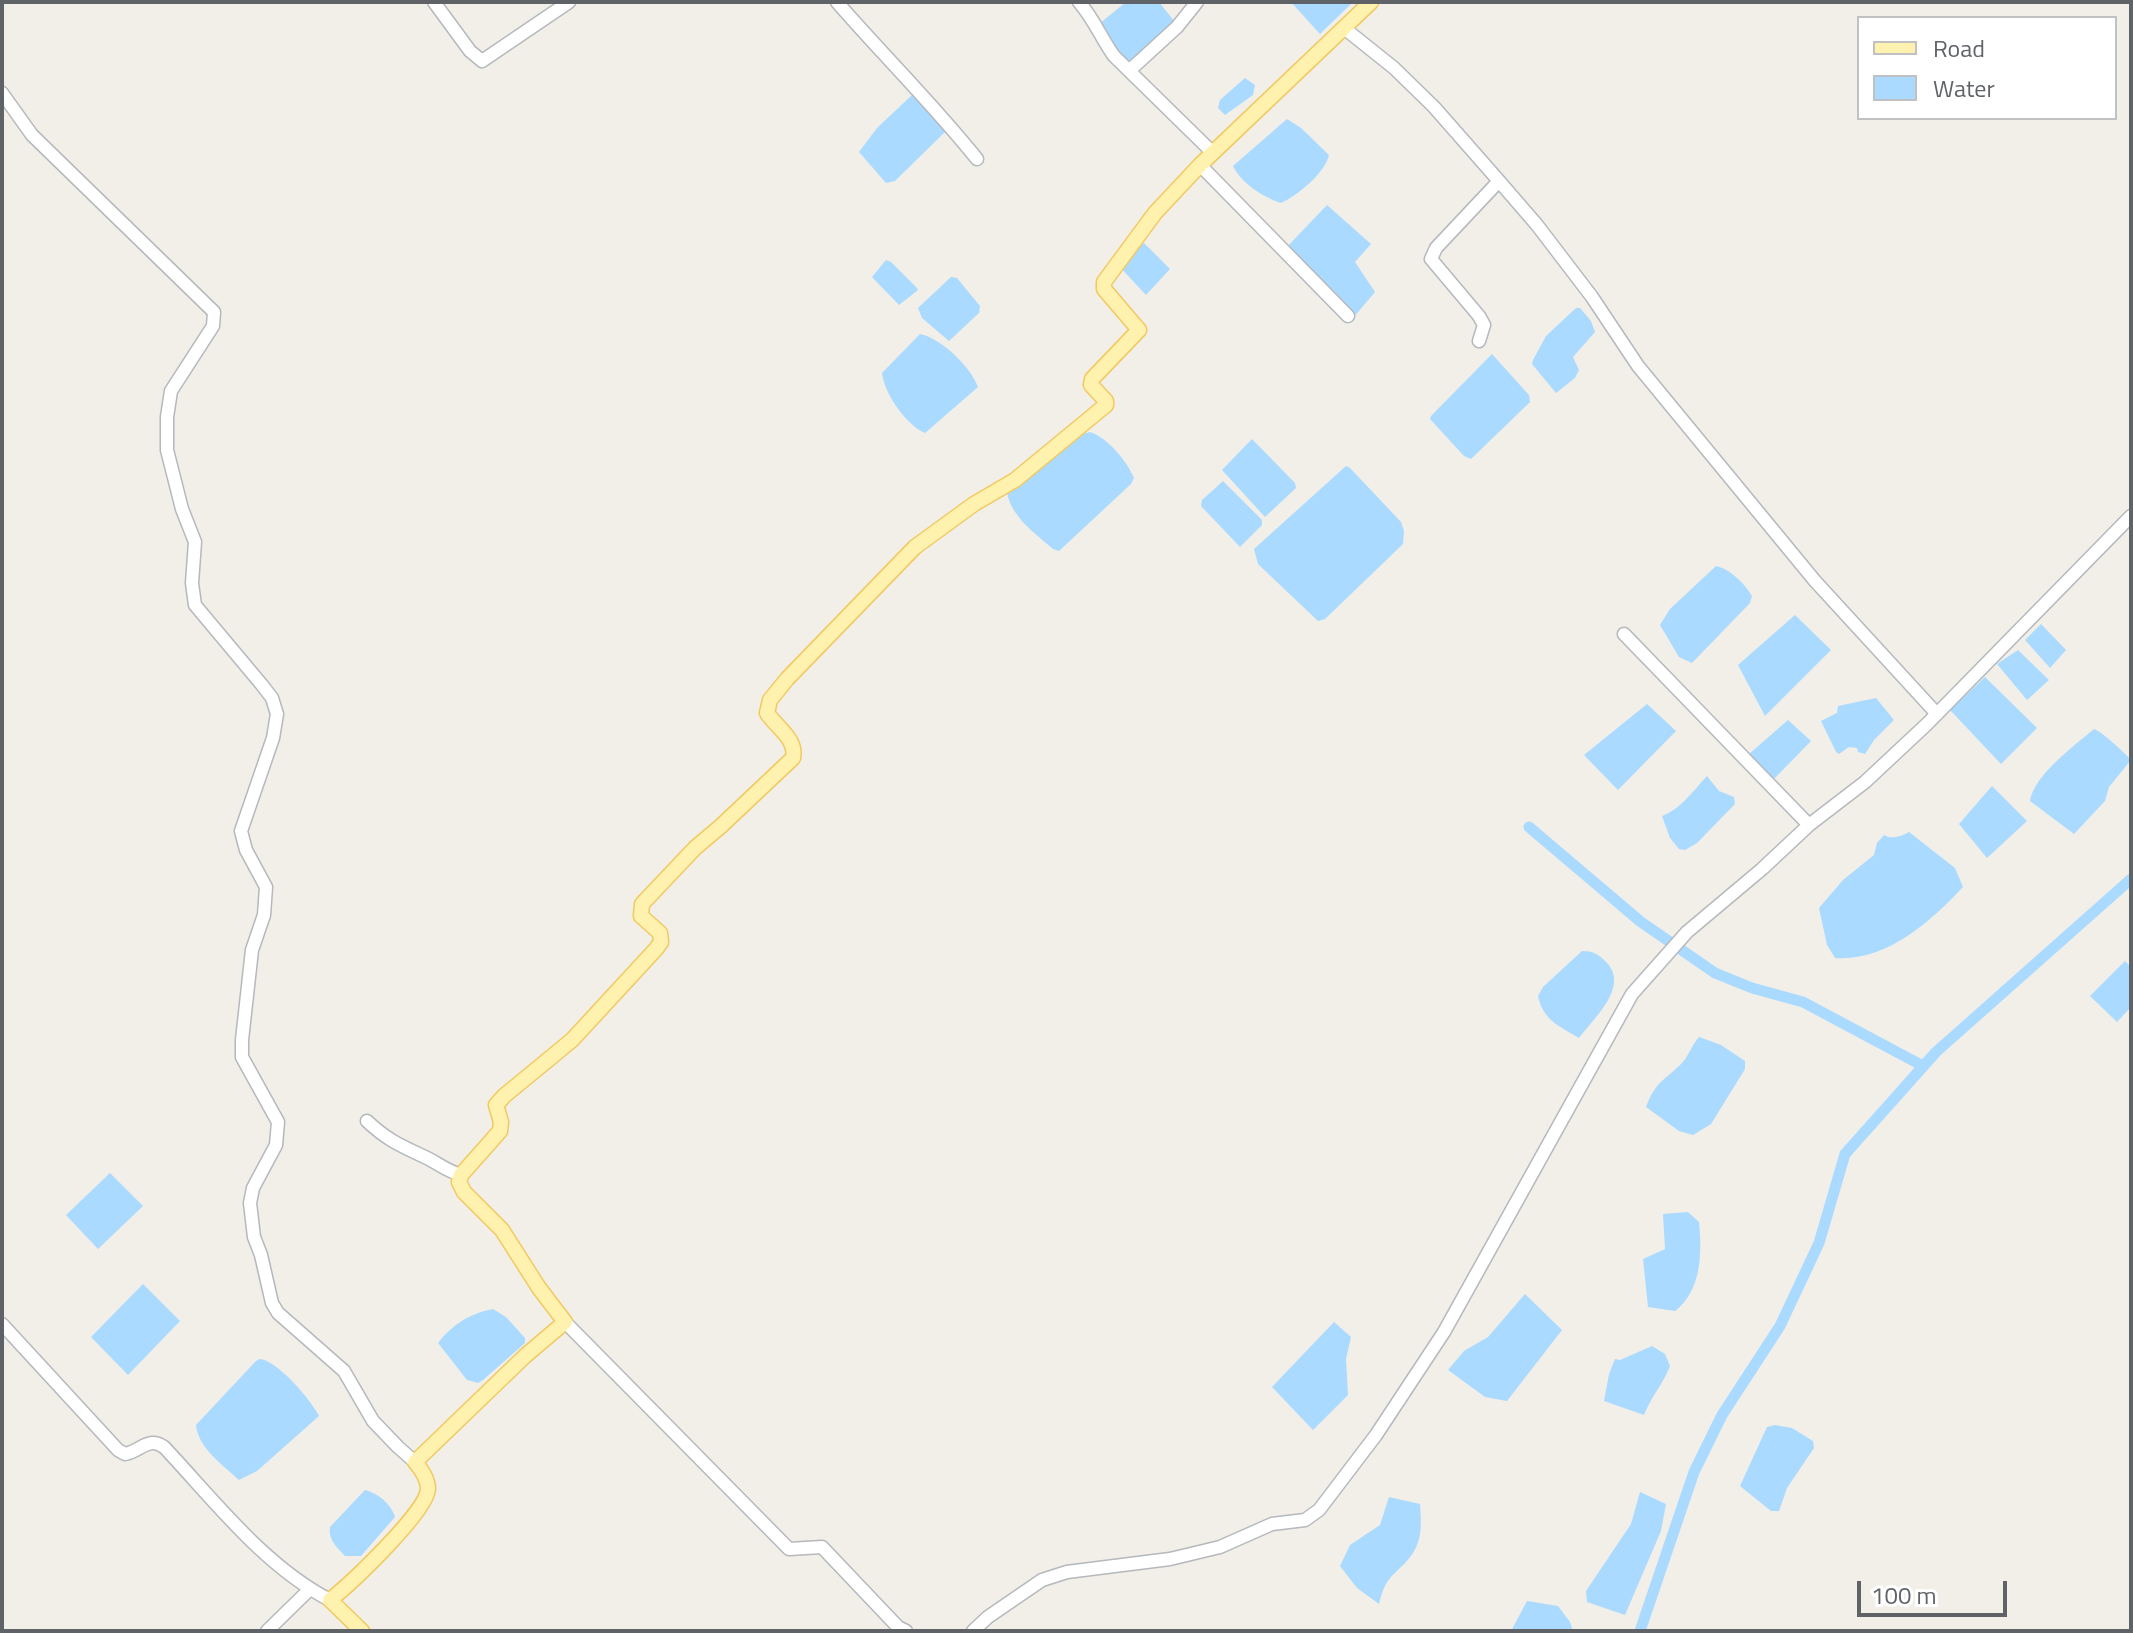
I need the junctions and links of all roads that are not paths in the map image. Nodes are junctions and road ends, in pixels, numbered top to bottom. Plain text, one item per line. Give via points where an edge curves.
1 (434, 2) edge
2 (569, 2) edge
3 (837, 2) edge
4 (1079, 2) edge
5 (1197, 2) edge
6 (1371, 2) edge
7 (1344, 28) junction
8 (1130, 70) junction
9 (2, 93) edge
10 (1213, 153) junction
11 (977, 159) dead end
12 (1200, 165) junction
13 (1499, 181) junction
14 (1348, 316) dead end
15 (1479, 341) dead end
16 (2131, 516) edge
17 (1624, 634) dead end
18 (1937, 714) junction
19 (1809, 825) junction
20 (367, 1121) dead end
21 (461, 1175) junction
22 (565, 1322) junction
23 (2, 1324) edge
24 (415, 1462) junction
25 (310, 1589) junction
26 (330, 1600) junction
27 (267, 1631) edge
28 (362, 1631) edge
29 (906, 1631) edge
30 (973, 1631) edge

1 - 2 street via 482,61
3 - 11 street
4 - 8 street via 1114,56
5 - 8 street
6 - 7 main road
7 - 10 main road
7 - 13 street via 1424,97
8 - 10 street
9 - 24 street via 32,135 214,312 213,326 171,391 167,450 195,542 195,605 267,691 277,714 241,831 266,887 264,915 252,950 242,1057 278,1122 276,1145 253,1188 254,1237 278,1313 344,1371 373,1421
10 - 12 main road
12 - 14 street
12 - 21 main road via 1155,213 1104,282 1104,289 1139,330 1092,379 1106,405 1015,480 915,547 787,679 770,700 767,713 791,740 793,758 642,904 641,916 660,933 661,942 572,1040 496,1105 500,1131
13 - 15 street via 1431,259 1479,316 1484,325
13 - 18 street via 1697,438 1815,581
16 - 18 street
17 - 19 street
18 - 19 street via 1865,782
19 - 30 street via 1687,932 1632,994 1444,1332 1319,1510 1305,1520 1272,1524 1220,1547 1042,1580
20 - 21 street via 399,1147
21 - 22 main road via 464,1192 502,1230
22 - 24 main road
22 - 29 street via 789,1549 822,1547
23 - 25 street via 118,1450 125,1454 148,1442 164,1447 256,1543
24 - 26 main road via 428,1486 424,1501
25 - 26 street
25 - 27 street
26 - 28 main road

